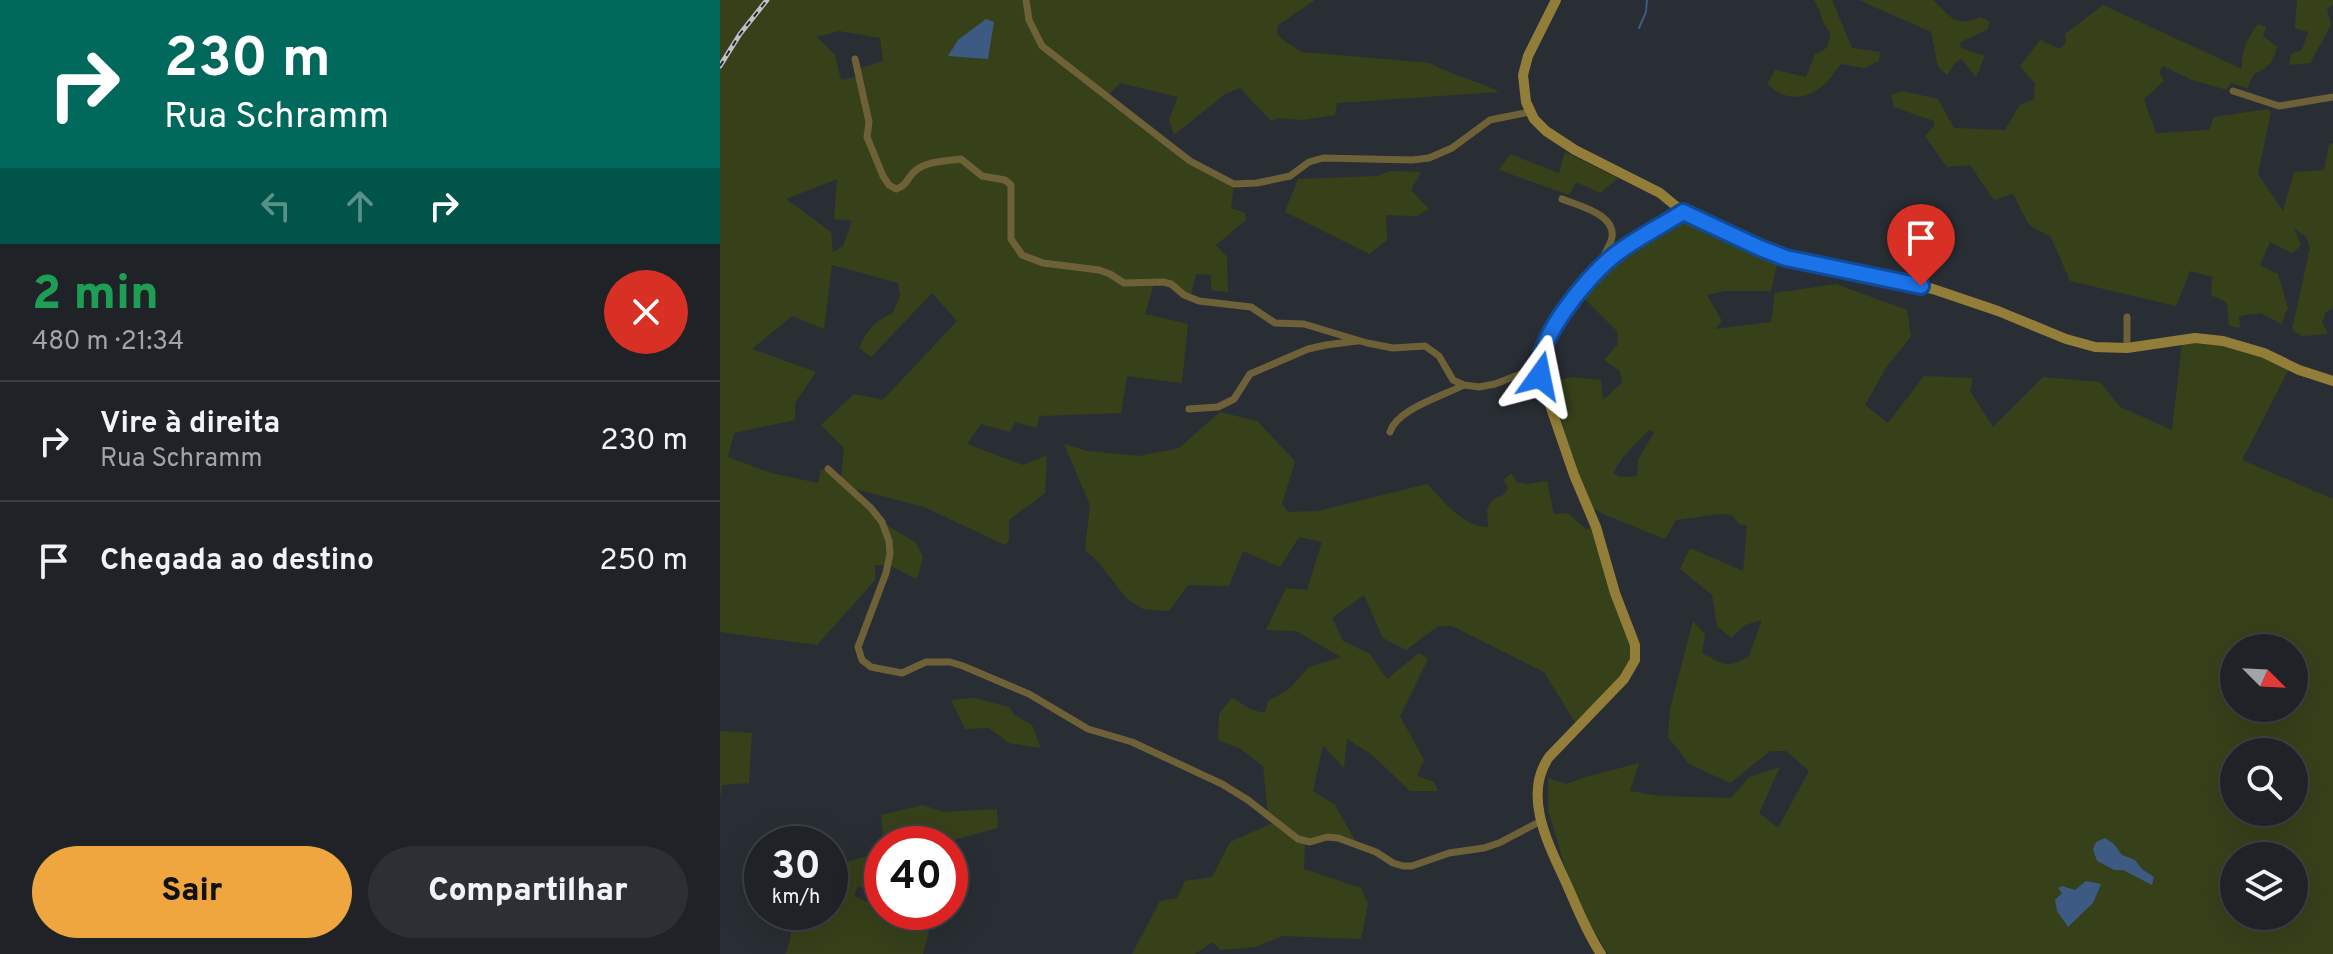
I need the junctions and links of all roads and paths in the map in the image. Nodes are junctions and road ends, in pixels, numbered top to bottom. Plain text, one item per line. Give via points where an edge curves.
1 (1026, 0) edge
2 (1556, 0) edge
3 (855, 59) dead end
4 (2233, 91) dead end
5 (2333, 97) edge
6 (1530, 112) junction
7 (1562, 199) dead end
8 (1683, 212) junction
9 (1595, 273) junction
10 (2127, 317) dead end
11 (1359, 340) junction
12 (2127, 348) junction
13 (1539, 367) junction
14 (2333, 381) edge
15 (1464, 385) junction
16 (1189, 409) dead end
17 (1390, 432) dead end
18 (828, 469) dead end
19 (1541, 821) junction
20 (1601, 954) edge

1 - 6 street via 1042,46 1190,161 1234,184 1290,176 1323,158 1436,156 1490,120
2 - 6 street via 1523,75
3 - 11 street via 869,122 867,137 883,176 896,189 924,166 961,159 982,176 1011,185 1011,239 1022,255 1099,270 1124,283 1171,284 1199,301 1251,307 1275,323 1304,324
4 - 5 street via 2279,106
6 - 8 street via 1554,137 1660,193
7 - 9 street via 1609,223 1612,239
8 - 9 street
8 - 12 street via 1786,258 1933,289 2066,339
9 - 13 street via 1559,321
10 - 12 street
11 - 15 street via 1398,348 1425,346 1439,356 1453,380
11 - 16 street via 1308,349 1250,374 1234,399 1218,407
12 - 14 street via 2195,338 2223,341
13 - 15 street via 1495,384
13 - 19 street via 1636,652 1624,679 1545,763
15 - 17 street via 1411,410
18 - 19 street via 871,508 889,541 886,573 858,647 871,667 902,673 926,662 963,666 1029,694 1088,729 1132,742 1222,784 1298,839 1338,838 1403,866 1484,848
19 - 20 street

